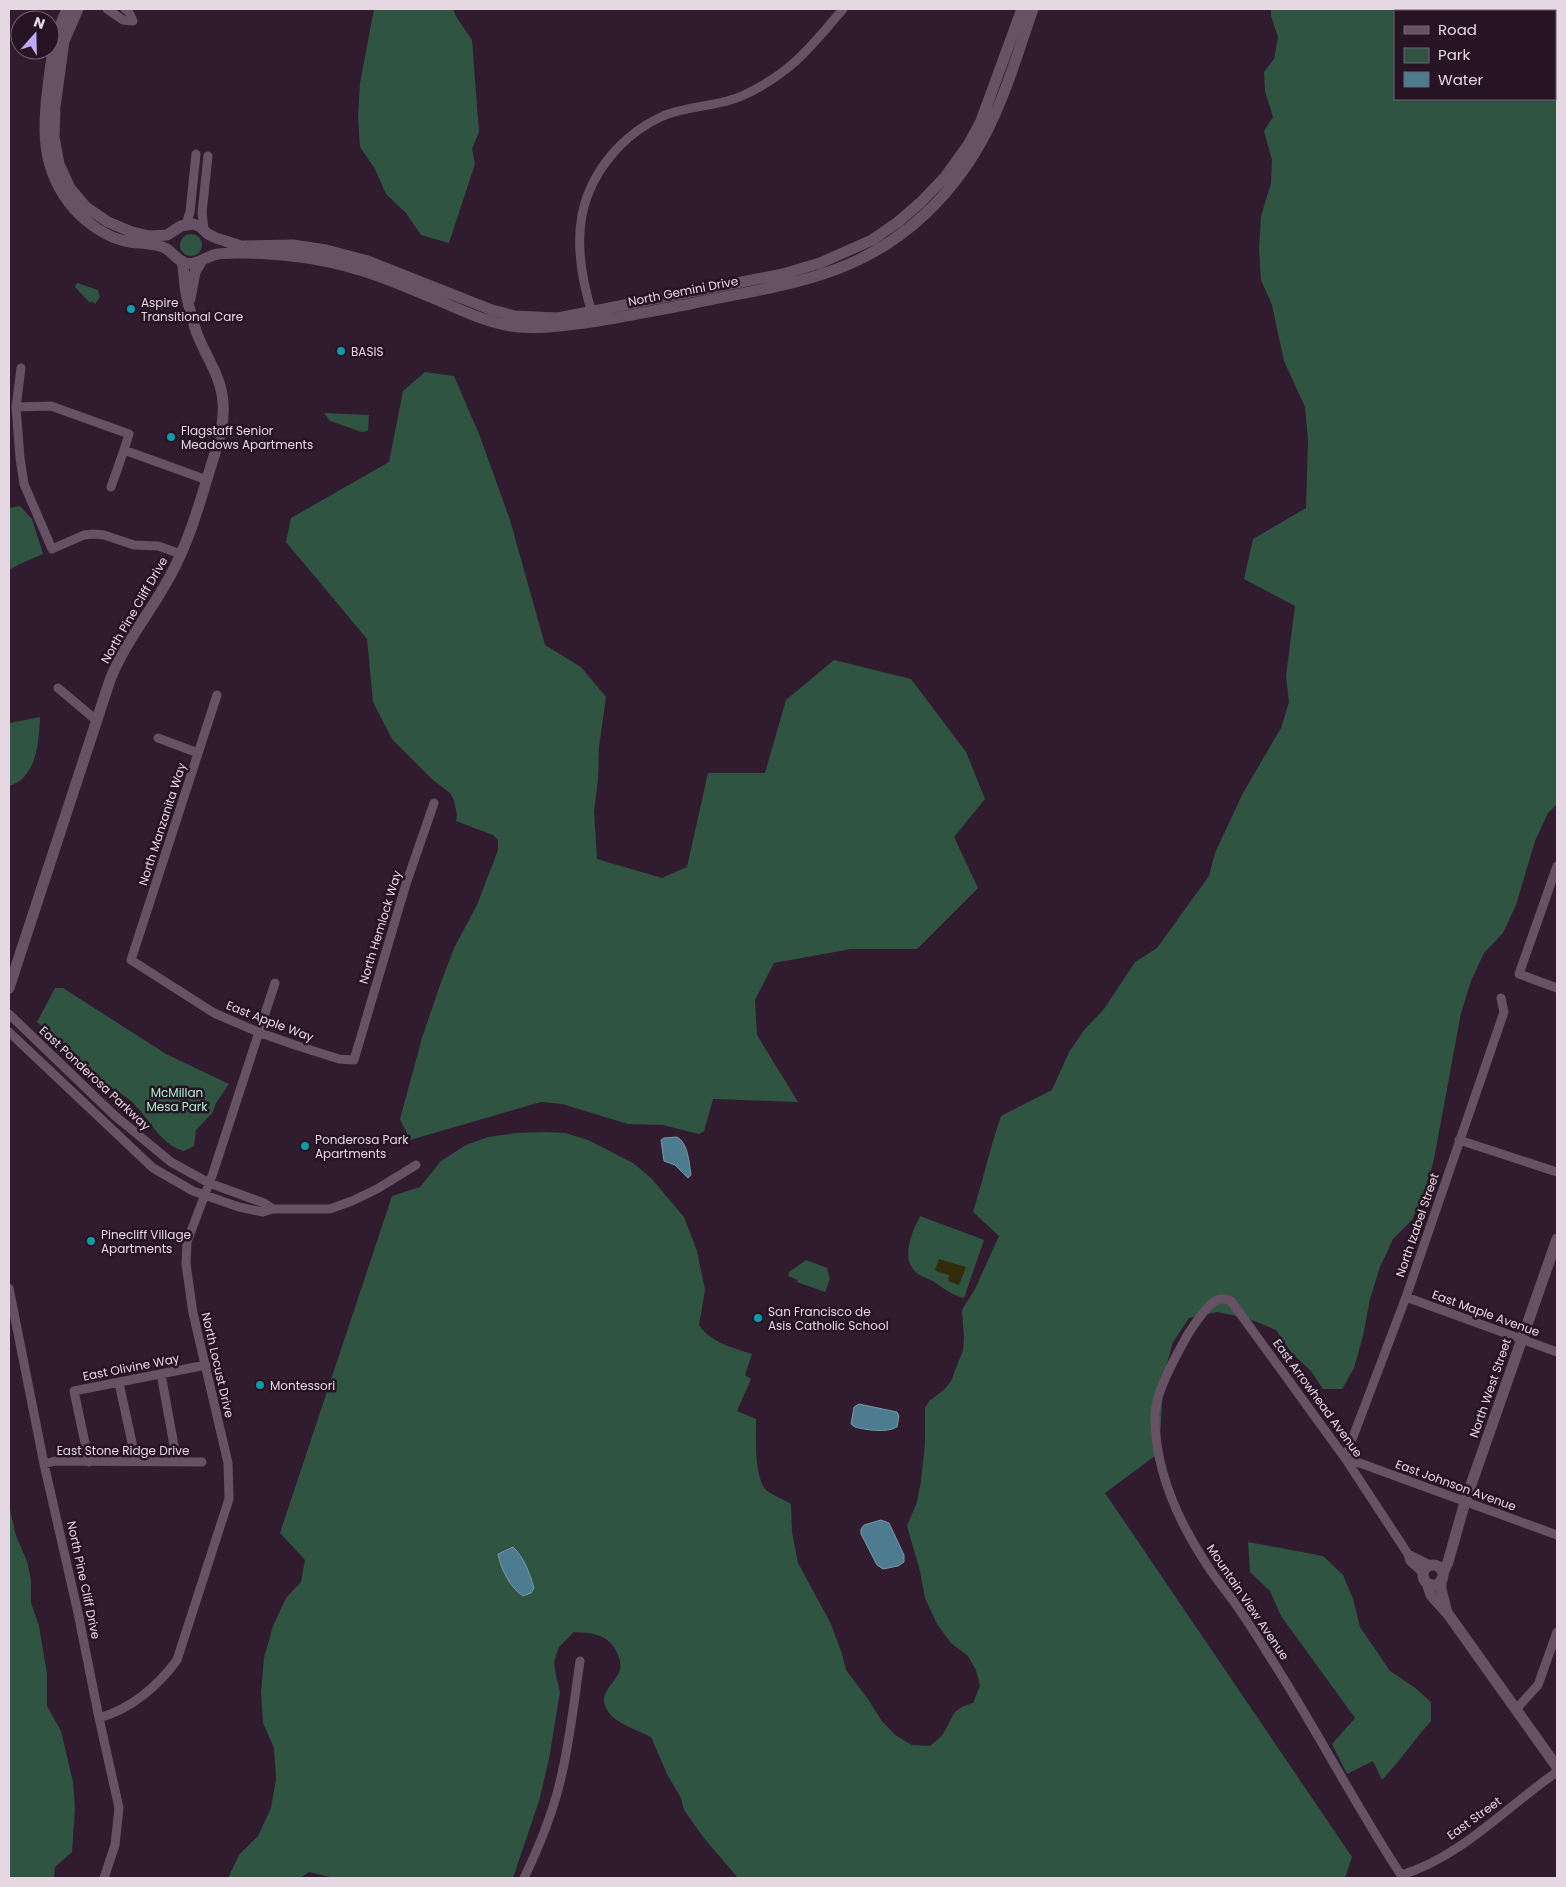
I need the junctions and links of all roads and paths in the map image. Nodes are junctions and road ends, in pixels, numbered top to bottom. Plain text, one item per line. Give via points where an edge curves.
1 (67, 9) edge
2 (78, 9) edge
3 (107, 9) edge
4 (125, 9) edge
5 (843, 9) edge
6 (1022, 9) edge
7 (1033, 9) edge
8 (196, 154) dead end
9 (208, 156) dead end
10 (186, 224) junction
11 (176, 230) junction
12 (206, 231) junction
13 (173, 253) junction
14 (204, 258) junction
15 (182, 261) junction
16 (189, 303) junction
17 (593, 317) junction
18 (21, 368) dead end
19 (16, 407) junction
20 (124, 450) junction
21 (207, 480) junction
22 (111, 487) dead end
23 (182, 554) junction
24 (58, 688) dead end
25 (218, 695) dead end
26 (96, 720) junction
27 (158, 738) dead end
28 (198, 753) junction
29 (434, 803) dead end
30 (1557, 866) edge
31 (131, 960) joint
32 (276, 983) dead end
33 (9, 988) edge
34 (1557, 988) edge
35 (1501, 998) dead end
36 (9, 1014) edge
37 (9, 1032) edge
38 (258, 1032) junction
39 (354, 1060) joint
40 (115, 1115) junction
41 (107, 1124) junction
42 (1460, 1140) junction
43 (416, 1165) dead end
44 (1557, 1172) edge
45 (209, 1183) junction
46 (205, 1195) junction
47 (273, 1209) junction
48 (1557, 1239) edge
49 (9, 1288) edge
50 (1406, 1297) junction
51 (1193, 1325) joint
52 (1522, 1339) junction
53 (1557, 1352) edge
54 (206, 1365) junction
55 (161, 1374) junction
56 (119, 1383) junction
57 (1345, 1458) junction
58 (136, 1461) junction
59 (89, 1462) junction
60 (178, 1462) junction
61 (202, 1462) dead end
62 (44, 1464) junction
63 (1465, 1502) junction
64 (1557, 1535) edge
65 (1433, 1573) junction
66 (1557, 1632) edge
67 (580, 1661) dead end
68 (1518, 1707) dead end
69 (99, 1718) junction
70 (1557, 1767) edge
71 (1557, 1772) edge
72 (1401, 1875) joint
73 (104, 1878) edge
74 (524, 1878) edge

1 - 13 street via 52,53 44,117 44,136 52,171 73,208 100,230 122,241 162,246
2 - 11 street via 64,41 55,107 54,137 58,164 70,188 86,207 108,222 150,236 167,235
3 - 4 street via 123,20 132,21
5 - 17 street via 803,56 778,77 743,96 665,115 614,151 593,182 582,215 581,256
6 - 17 street, North Gemini Drive via 981,121 968,145 945,177 898,222 872,240 820,263
7 - 17 street, North Gemini Drive via 988,130 949,190 916,224 883,247 839,268 800,281 646,313
8 - 10 street
9 - 12 street via 202,213
10 - 11 street
10 - 12 street, North Gemini Drive
11 - 13 street via 171,241
12 - 14 street via 210,246
12 - 17 street, North Gemini Drive via 241,246 293,245 356,257 492,310 516,316
13 - 15 street
14 - 15 street, North Gemini Drive via 192,264
14 - 16 street, North Pine Cliff Drive via 195,272
14 - 17 street, North Gemini Drive via 234,253 301,257 344,265 515,327 554,327
15 - 16 street, North Pine Cliff Drive
16 - 21 street, North Pine Cliff Drive via 197,334 216,372 223,400 223,420
18 - 19 street
19 - 20 street via 51,406 129,434
19 - 23 street via 24,484 52,549 94,534
20 - 21 street
20 - 22 street
21 - 23 street, North Pine Cliff Drive
23 - 26 street, North Pine Cliff Drive via 120,657
24 - 26 street
25 - 28 street, North Manzanita Way
26 - 33 street, North Pine Cliff Drive
27 - 28 street
28 - 31 street, North Manzanita Way
29 - 39 street, North Hemlock Way via 406,884
30 - 34 street via 1519,974
31 - 38 street, East Apple Way via 214,1013
32 - 38 street, North Locust Drive
35 - 42 street, North Izabel Street via 1504,1012
36 - 40 street, East Ponderosa Parkway
37 - 41 street, East Ponderosa Parkway
38 - 39 street, East Apple Way via 338,1059
38 - 45 street, North Locust Drive
40 - 41 street
40 - 45 street, East Ponderosa Parkway via 171,1162
41 - 46 street, East Ponderosa Parkway via 153,1168
42 - 44 street
42 - 50 street, North Izabel Street
43 - 47 street, East Ponderosa Parkway via 377,1189 330,1209
45 - 46 street, North Locust Drive
45 - 47 street, East Ponderosa Parkway
46 - 47 street, East Ponderosa Parkway via 253,1211
46 - 54 street, North Locust Drive via 187,1242 186,1264 193,1313
48 - 52 street, North West Street
49 - 62 street, North Pine Cliff Drive
50 - 52 street, East Maple Avenue
50 - 57 street, North Izabel Street
51 - 57 street, East Arrowhead Avenue via 1215,1300 1231,1301
51 - 72 street, Mountain View Avenue via 1157,1401 1156,1424 1163,1476 1188,1534 1278,1668
52 - 53 street, East Maple Avenue
52 - 63 street, North West Street
54 - 55 street, East Olivine Way
54 - 69 street, North Locust Drive via 228,1464 229,1499 177,1660 136,1701
55 - 56 street, East Olivine Way
55 - 60 street
56 - 58 street
56 - 59 street, East Olivine Way via 74,1391
57 - 63 street, East Johnson Avenue
57 - 65 street, East Arrowhead Avenue via 1408,1554
58 - 59 street, East Stone Ridge Drive
58 - 60 street, East Stone Ridge Drive
59 - 62 street, East Stone Ridge Drive via 55,1461
60 - 61 street, East Stone Ridge Drive
62 - 69 street, North Pine Cliff Drive
63 - 64 street, East Johnson Avenue
63 - 65 street, North West Street via 1449,1560
65 - 70 street via 1448,1614
66 - 68 street via 1540,1682
67 - 74 street via 560,1783
69 - 73 street, North Pine Cliff Drive via 119,1808 115,1845
71 - 72 street, East Street via 1447,1854 1418,1870

